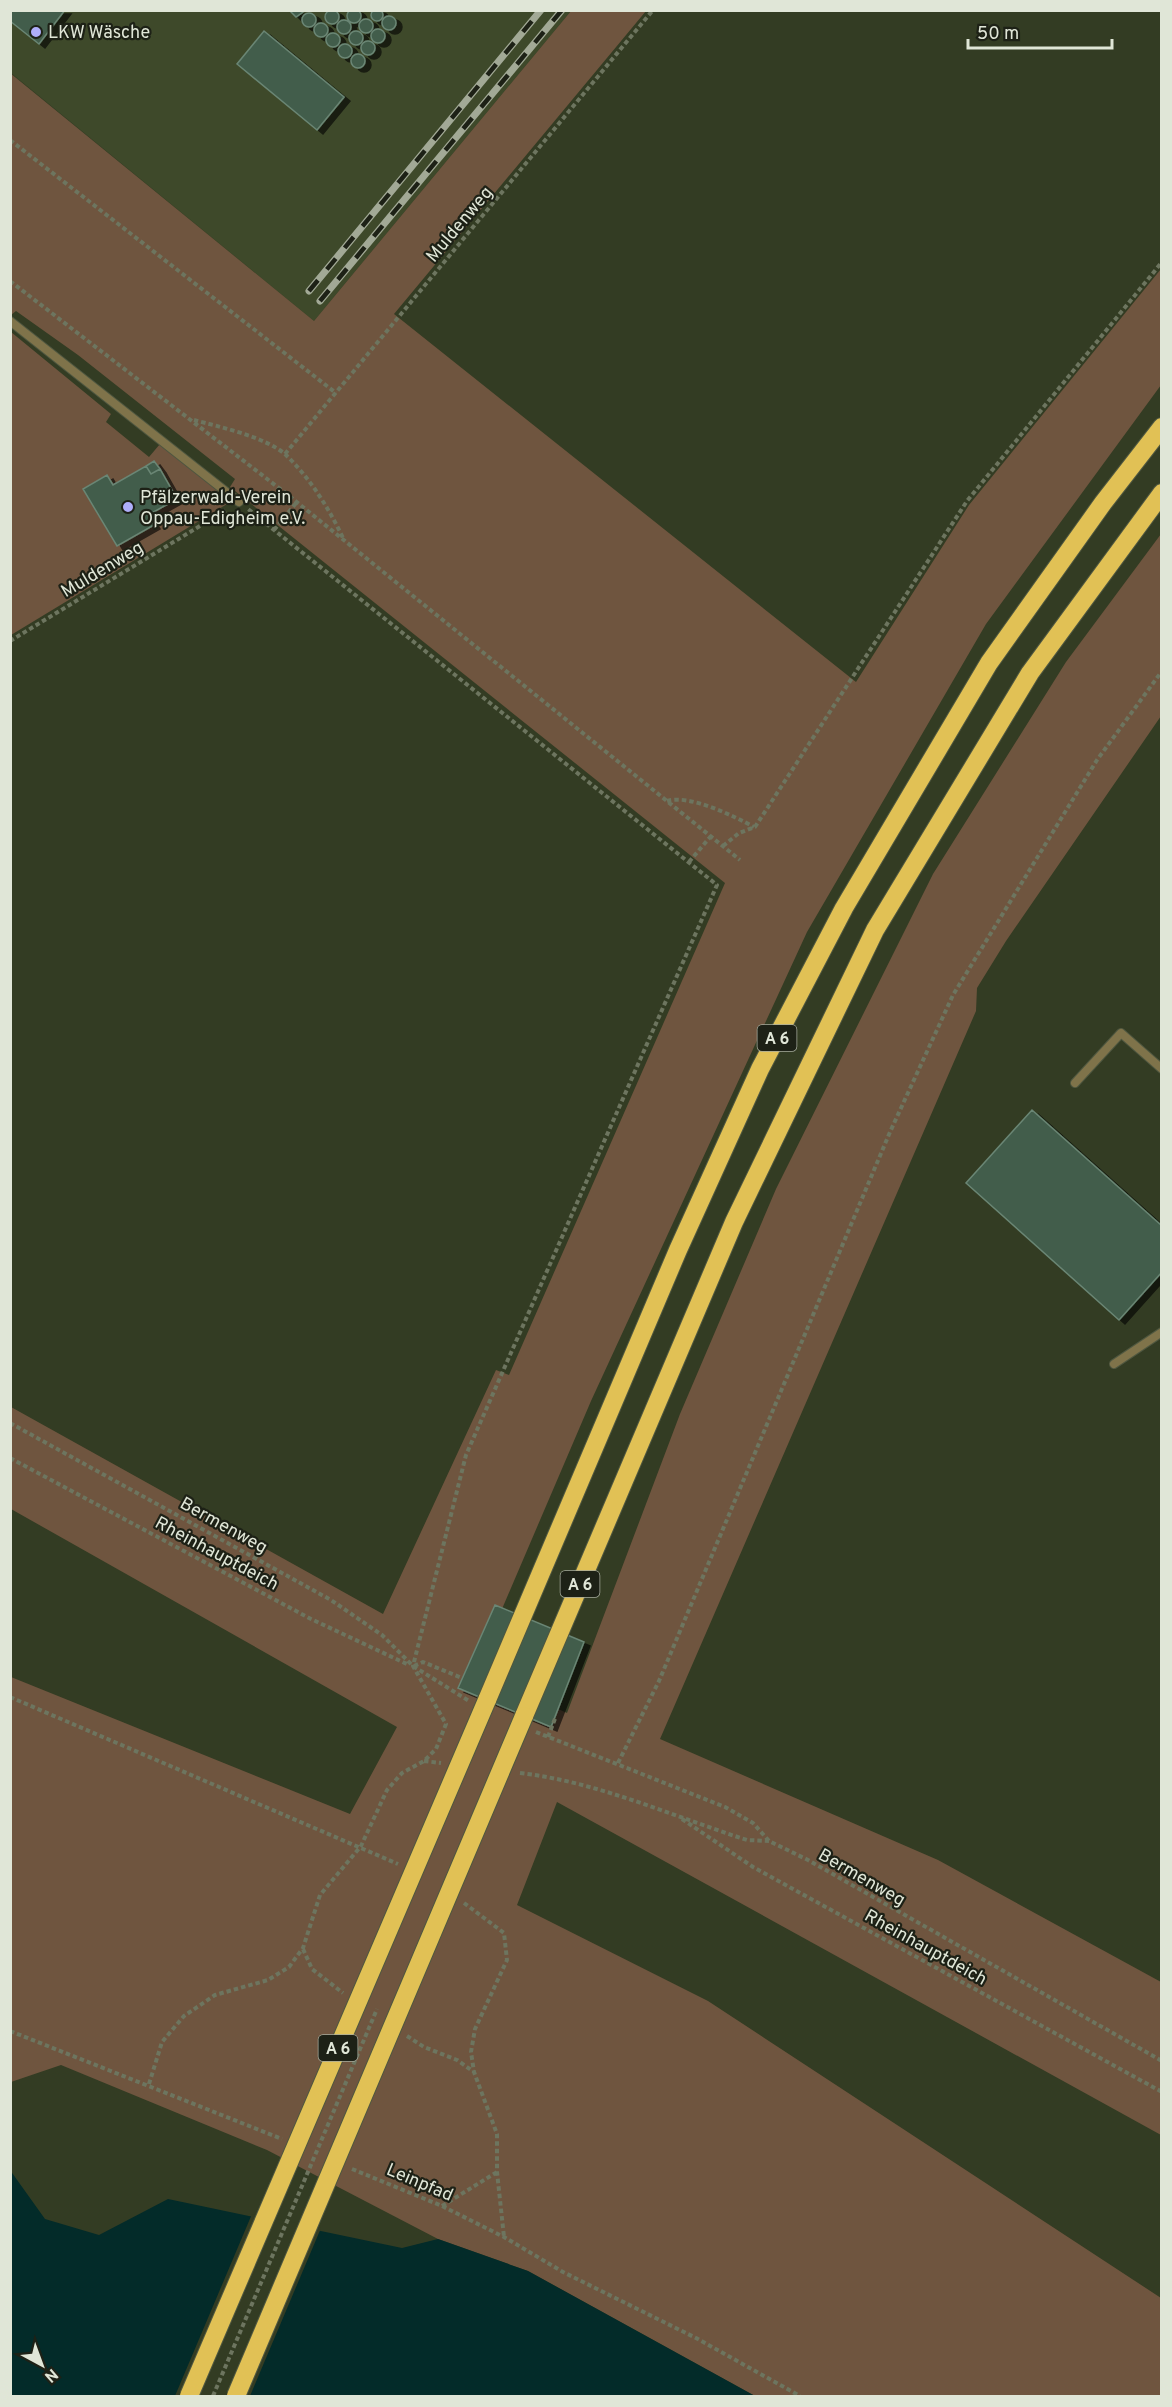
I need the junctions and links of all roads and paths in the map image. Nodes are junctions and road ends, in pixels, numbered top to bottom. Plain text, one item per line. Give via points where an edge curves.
1 (653, 10) edge
2 (10, 140) edge
3 (1161, 261) edge
4 (10, 281) edge
5 (10, 321) edge
6 (336, 393) junction
7 (191, 419) junction
8 (1161, 427) edge
9 (285, 454) junction
10 (1161, 493) edge
11 (239, 502) junction
12 (297, 502) junction
13 (274, 530) junction
14 (345, 541) junction
15 (10, 641) edge
16 (1161, 671) edge
17 (667, 801) junction
18 (755, 827) junction
19 (711, 836) junction
20 (723, 846) junction
21 (740, 860) dead end
22 (688, 862) junction
23 (1161, 1069) edge
24 (1075, 1083) dead end
25 (1161, 1332) edge
26 (1114, 1364) dead end
27 (10, 1423) edge
28 (10, 1458) edge
29 (413, 1666) junction
30 (462, 1678) dead end
31 (10, 1697) edge
32 (555, 1716) dead end
33 (542, 1735) dead end
34 (548, 1737) junction
35 (618, 1763) junction
36 (553, 1777) dead end
37 (682, 1819) junction
38 (769, 1841) junction
39 (361, 1846) junction
40 (400, 1864) dead end
41 (456, 1898) dead end
42 (381, 1999) dead end
43 (10, 2031) edge
44 (457, 2060) dead end
45 (1161, 2061) edge
46 (474, 2072) junction
47 (149, 2084) junction
48 (1161, 2092) edge
49 (290, 2143) dead end
50 (312, 2152) dead end
51 (322, 2156) dead end
52 (344, 2165) dead end
53 (497, 2172) junction
54 (442, 2206) junction
55 (504, 2237) junction
56 (189, 2397) edge
57 (213, 2397) edge
58 (236, 2397) edge
59 (800, 2397) edge

1 - 6 path, Muldenweg
2 - 6 path
3 - 18 path via 967,501
4 - 7 path
5 - 11 lane
6 - 9 path, Muldenweg
7 - 9 path via 239,431
7 - 12 path
8 - 56 highway, A 6, bridge via 989,663 844,908 760,1069 683,1239
9 - 14 path via 331,512
10 - 58 highway, A 6, bridge via 1030,673 875,930 734,1222
11 - 13 path
11 - 15 path, Muldenweg
12 - 13 path
12 - 14 path
13 - 22 path
14 - 17 path
16 - 35 path via 1097,760 953,995 886,1143 659,1681
17 - 18 path via 678,797
17 - 19 path
18 - 20 path via 739,832
19 - 20 path
19 - 22 path
20 - 21 path
22 - 29 path via 717,885 466,1455
23 - 24 lane via 1121,1033
25 - 26 lane
27 - 29 path, Bermenweg via 332,1599 382,1635
28 - 29 path, Rheinhauptdeich via 311,1619
29 - 30 path, Rheinhauptdeich via 423,1662
29 - 39 path, Bermenweg via 446,1724 436,1749 402,1773 387,1790
31 - 39 path via 332,1837
32 - 34 path
33 - 34 path, Bermenweg
34 - 35 path, Bermenweg
35 - 38 path, Bermenweg via 725,1807 753,1823
36 - 37 path
37 - 38 path via 747,1840
37 - 48 path, Rheinhauptdeich via 753,1867
38 - 45 path, Bermenweg
39 - 40 path
39 - 47 path via 320,1895 303,1948 289,1967 268,1980 214,1995 184,2016 162,2042
41 - 46 path via 504,1933 507,1960 475,2029 471,2052
42 - 57 path, bridge
43 - 47 path
44 - 46 path
46 - 53 path via 497,2134
47 - 49 path
50 - 51 path
52 - 54 path, Leinpfad
53 - 54 path
53 - 55 path
54 - 55 path, Leinpfad
55 - 59 path, Leinpfad

